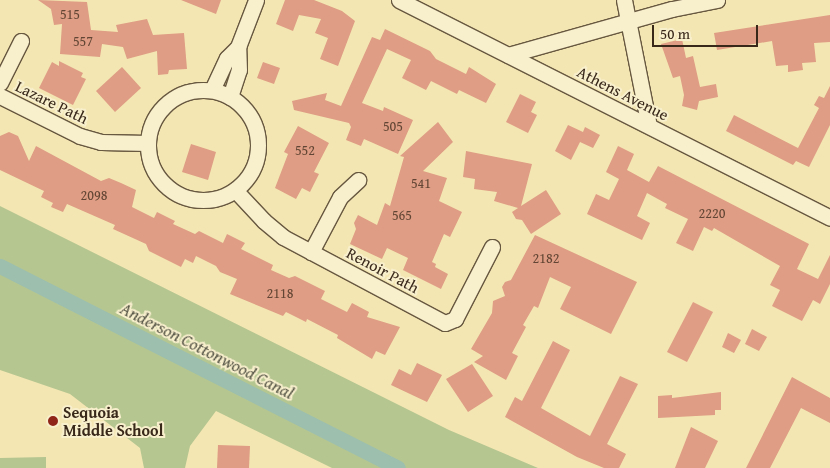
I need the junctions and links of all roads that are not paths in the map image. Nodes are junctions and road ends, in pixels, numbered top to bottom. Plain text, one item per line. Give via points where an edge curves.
1 (256, 0) edge
2 (399, 0) edge
3 (624, 0) edge
4 (717, 0) edge
5 (628, 20) junction
6 (21, 41) dead end
7 (238, 47) junction
8 (508, 55) junction
9 (0, 83) edge
10 (212, 90) junction
11 (0, 96) edge
12 (230, 97) junction
13 (649, 126) junction
14 (148, 143) junction
15 (358, 180) dead end
16 (234, 190) junction
17 (830, 218) edge
18 (492, 247) dead end
19 (311, 252) junction

1 - 7 street
2 - 8 street, Athens Avenue
3 - 5 street
4 - 5 street
5 - 8 street
5 - 13 street
6 - 9 street
7 - 10 street via 227,58
7 - 12 street via 238,70
8 - 13 street, Athens Avenue
10 - 12 street
10 - 14 street via 194,91 171,100 155,119
11 - 14 street, Lazare Path via 85,138
12 - 16 street via 251,118 258,148 251,172
13 - 17 street, Athens Avenue
14 - 16 street via 156,172 177,193 206,200
15 - 19 street via 340,197
16 - 19 street, Renoir Path via 273,229
18 - 19 street, Renoir Path via 455,319 445,323

